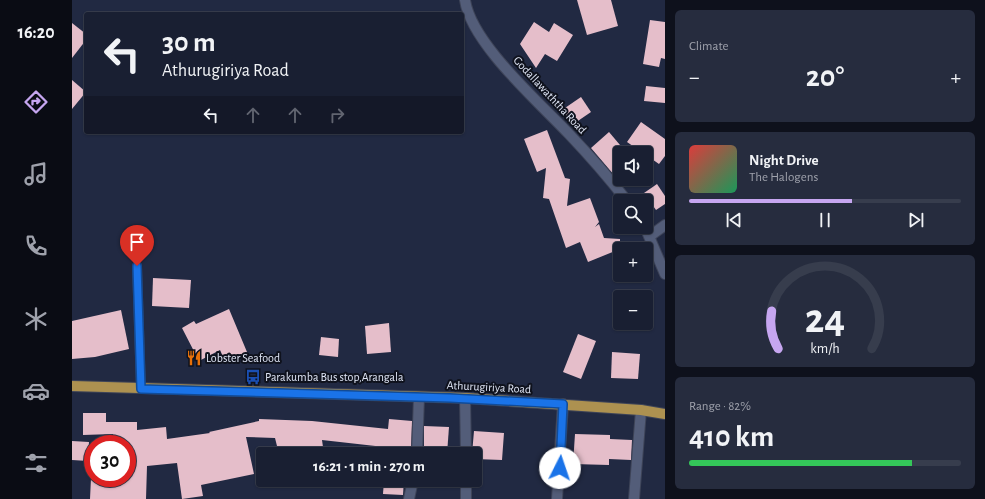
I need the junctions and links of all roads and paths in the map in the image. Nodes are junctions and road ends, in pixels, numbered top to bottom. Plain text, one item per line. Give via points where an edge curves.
1 (465, 0) edge
2 (621, 194) edge
3 (665, 225) edge
4 (650, 236) joint
5 (137, 266) dead end
6 (665, 274) edge
7 (72, 386) edge
8 (141, 389) junction
9 (419, 397) junction
10 (466, 398) junction
11 (563, 404) junction
12 (641, 410) junction
13 (665, 414) edge
14 (417, 447) edge
15 (466, 447) edge
16 (412, 487) edge
17 (466, 487) edge
18 (409, 499) edge
19 (466, 499) edge
20 (557, 499) edge
21 (634, 499) edge

1 - 2 street, Godallawaththa Road via 475,29 487,44
3 - 4 street
4 - 6 street
5 - 8 lane
7 - 8 main road, Athurugiriya Road
8 - 9 main road, Athurugiriya Road
9 - 10 main road, Athurugiriya Road
9 - 14 street
10 - 11 main road, Athurugiriya Road
10 - 15 street
11 - 12 main road, Athurugiriya Road
11 - 20 street
12 - 13 main road, Athurugiriya Road
12 - 21 street
16 - 18 street
17 - 19 street

